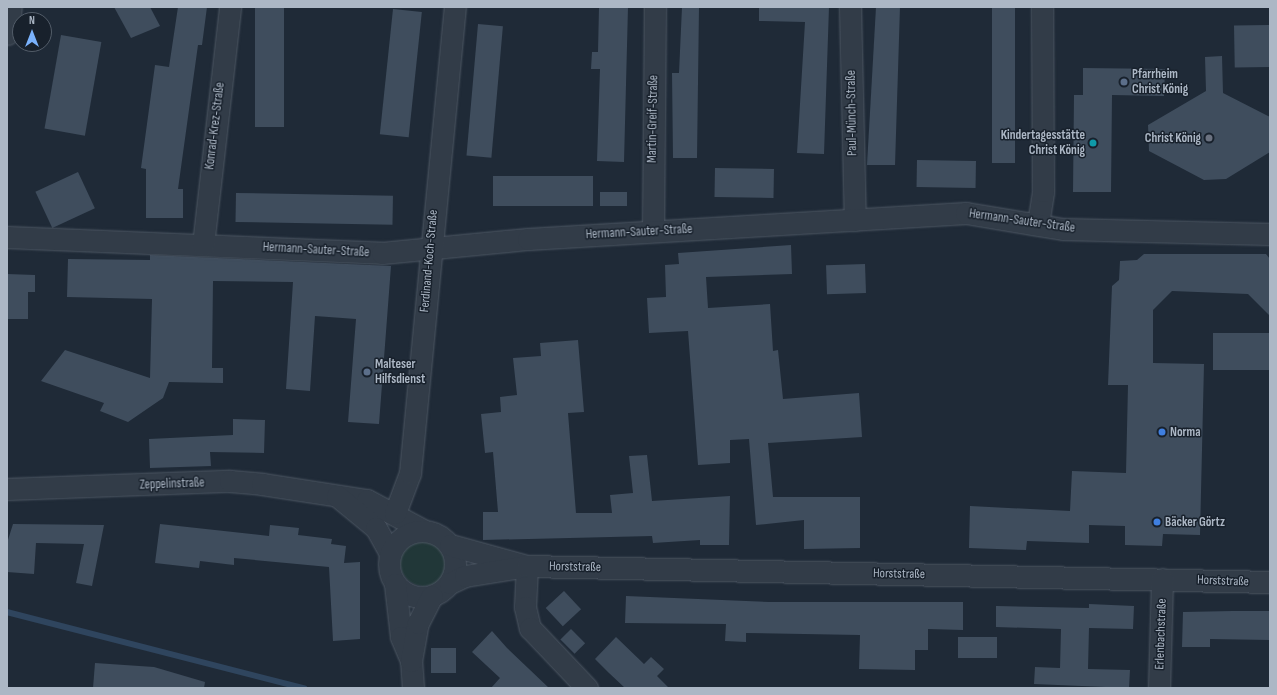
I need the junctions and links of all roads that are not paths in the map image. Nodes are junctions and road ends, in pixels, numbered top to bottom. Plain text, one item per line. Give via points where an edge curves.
1 (11, 7) edge
2 (230, 7) edge
3 (455, 7) edge
4 (655, 7) edge
5 (850, 7) edge
6 (1042, 7) edge
7 (7, 34) edge
8 (855, 220) junction
9 (1038, 224) junction
10 (653, 231) junction
11 (1270, 234) edge
12 (7, 236) edge
13 (203, 245) junction
14 (430, 248) junction
15 (7, 489) edge
16 (335, 495) junction
17 (395, 513) junction
18 (423, 530) junction
19 (450, 545) junction
20 (390, 553) junction
21 (527, 566) junction
22 (1162, 579) junction
23 (1270, 582) edge
24 (450, 583) junction
25 (395, 584) junction
26 (432, 596) junction
27 (411, 661) junction
28 (413, 688) edge
29 (587, 688) edge
30 (1159, 688) edge

1 - 7 street
2 - 13 street, Konrad-Krez-Straße
3 - 14 street, Ferdinand-Koch-Straße
4 - 10 street, Martin-Greif-Straße
5 - 8 street, Paul-Münch-Straße
6 - 9 street via 1043,191
8 - 9 street, Hermann-Sauter-Straße via 966,213
8 - 10 street, Hermann-Sauter-Straße
9 - 11 street, Hermann-Sauter-Straße via 1063,229
10 - 14 street, Hermann-Sauter-Straße
12 - 13 street, Hermann-Sauter-Straße
13 - 14 street, Hermann-Sauter-Straße via 382,253
14 - 17 street, Ferdinand-Koch-Straße via 410,473
15 - 16 street, Zeppelinstraße via 230,481
16 - 17 street, Zeppelinstraße via 367,500
16 - 20 street via 376,528
17 - 18 street, Zeppelinstraße
18 - 19 street, Horststraße via 442,537
18 - 20 street via 402,536
19 - 21 street, Horststraße
19 - 24 street via 456,565
20 - 25 street via 389,569
21 - 22 street, Horststraße
21 - 24 street, Horststraße via 465,576
21 - 29 street via 524,606 530,628
22 - 23 street, Horststraße
22 - 30 street, Erlenbachstraße
24 - 26 street, Horststraße
25 - 26 street via 412,596
25 - 27 street via 400,636
26 - 27 street via 421,614
27 - 28 street

